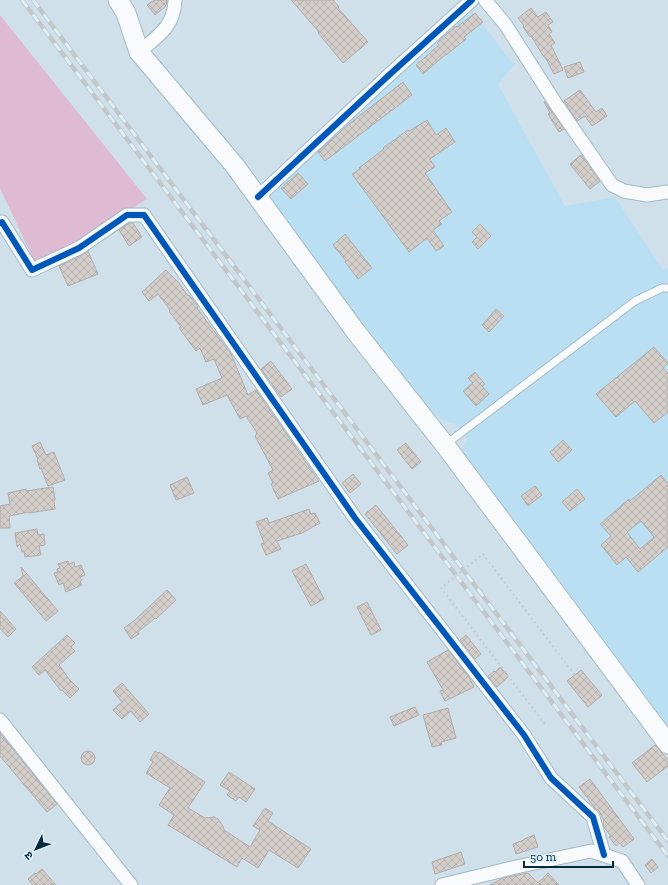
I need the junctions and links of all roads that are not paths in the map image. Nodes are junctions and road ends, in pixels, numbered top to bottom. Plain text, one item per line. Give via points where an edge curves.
1 (118, 0) edge
2 (175, 0) edge
3 (472, 0) edge
4 (485, 0) edge
5 (139, 52) junction
6 (668, 192) edge
7 (258, 197) junction
8 (0, 223) edge
9 (668, 288) edge
10 (445, 445) junction
11 (0, 720) edge
12 (668, 744) edge
13 (604, 855) junction
14 (131, 885) edge
15 (442, 885) edge
16 (638, 885) edge

1 - 5 main road via 126,13
2 - 5 street via 172,17 164,31
3 - 7 street
4 - 6 street via 505,24 612,185 624,191 647,196
5 - 7 main road
7 - 10 main road via 356,332
8 - 13 street via 2,222 32,270 79,248 127,215 144,215 355,518 524,735 551,778 592,818
9 - 10 lane via 662,288 635,301
10 - 12 main road
11 - 14 street
13 - 15 street via 591,851
13 - 16 street via 622,861

